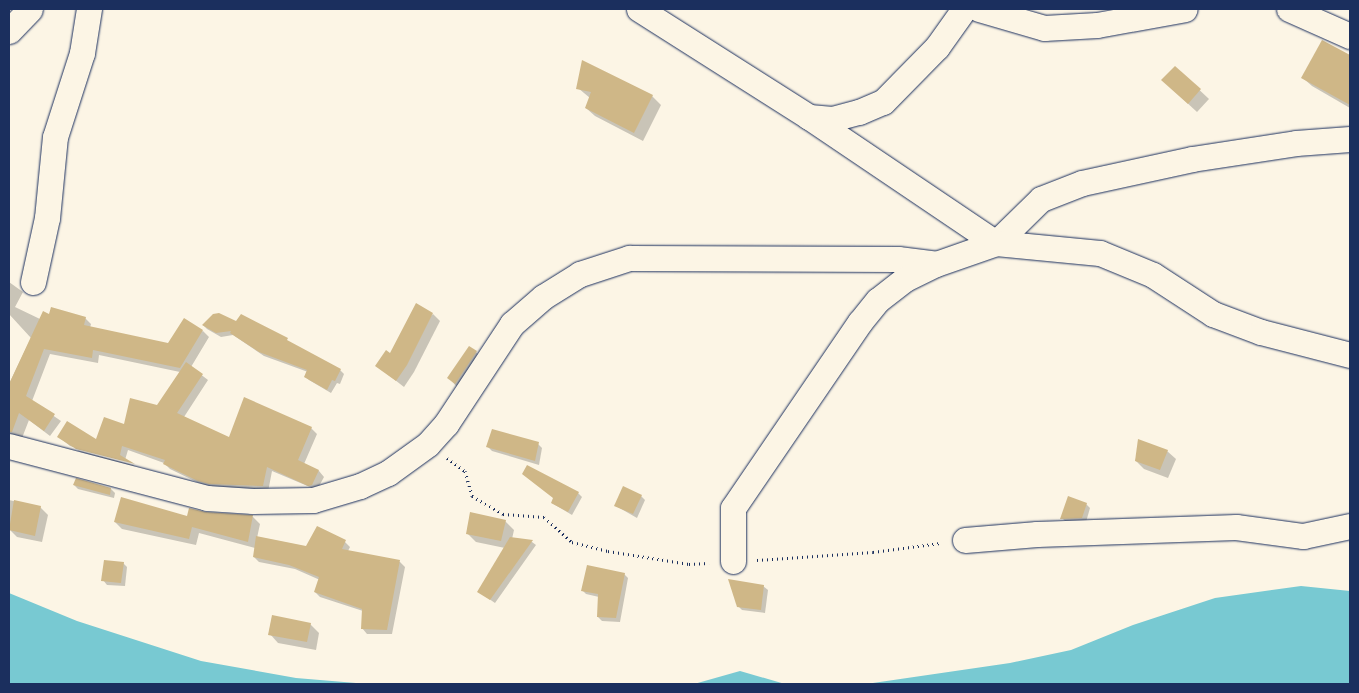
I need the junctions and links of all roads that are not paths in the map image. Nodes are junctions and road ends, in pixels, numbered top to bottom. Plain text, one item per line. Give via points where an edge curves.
1 (30, 9) edge
2 (89, 9) edge
3 (641, 9) edge
4 (964, 9) edge
5 (978, 9) edge
6 (1185, 9) edge
7 (1289, 9) edge
8 (9, 31) edge
9 (1350, 36) edge
10 (808, 117) junction
11 (1350, 139) edge
12 (996, 243) junction
13 (936, 264) junction
14 (33, 282) dead end
15 (1350, 355) edge
16 (9, 446) edge
17 (1350, 526) edge
18 (966, 540) road end
19 (733, 562) road end

1 - 8 street
2 - 14 street via 82,53 55,137 47,218
3 - 10 street
4 - 10 street via 937,48 883,102 832,118
5 - 6 street via 1044,28 1097,25
7 - 9 street
10 - 12 street
11 - 12 street via 1296,143 1192,159 1082,183 1040,199
12 - 13 street
12 - 15 street via 1100,252 1153,276 1214,314 1261,332
13 - 16 street via 898,260 629,258 580,274 543,297 512,324 446,424 428,444 388,473 313,500 207,498
13 - 19 street via 905,278 878,300 733,508
17 - 18 street via 1302,536 1236,527 1037,534

